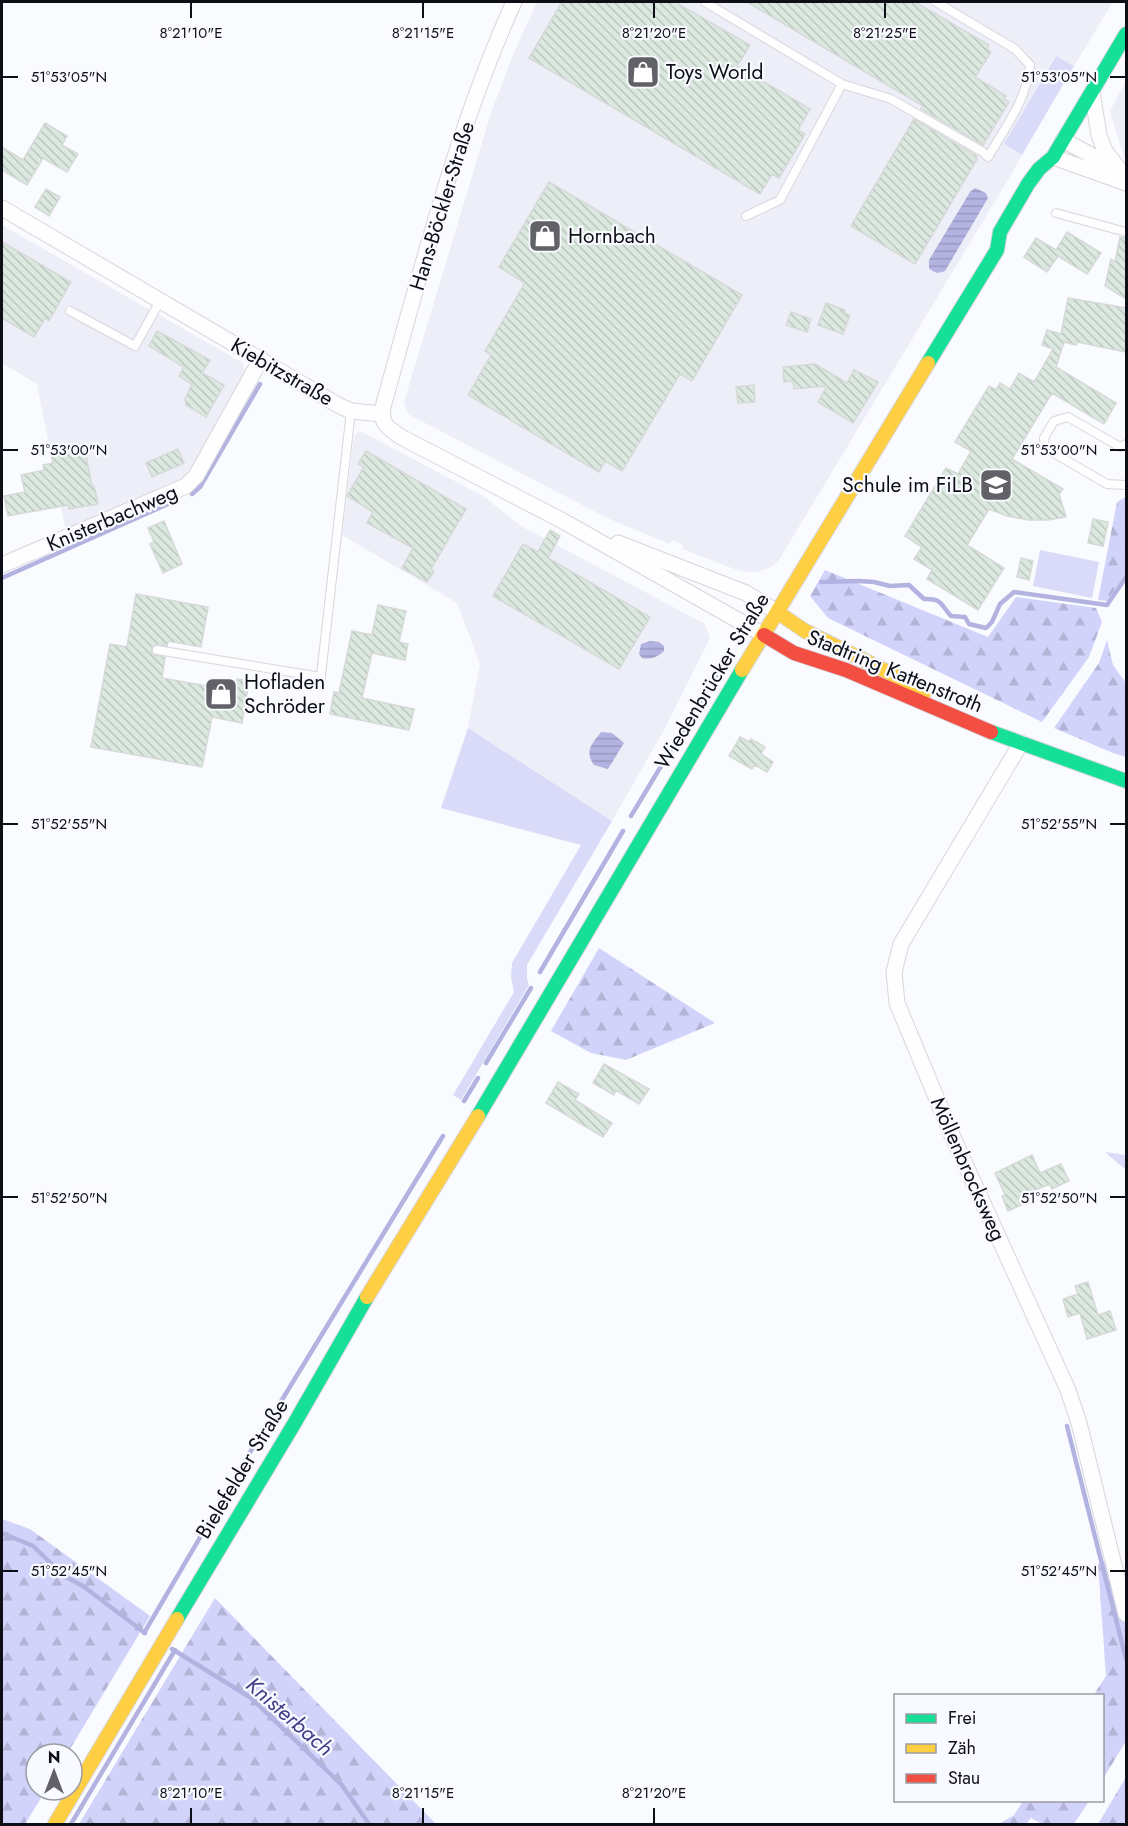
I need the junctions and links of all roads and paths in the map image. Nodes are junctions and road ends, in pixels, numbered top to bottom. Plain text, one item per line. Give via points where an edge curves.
1 (514, 2) edge
2 (705, 2) edge
3 (936, 2) edge
4 (1126, 34) edge
5 (842, 84) junction
6 (1092, 92) junction
7 (1063, 140) junction
8 (1053, 157) junction
9 (1124, 177) edge
10 (1046, 184) dead end
11 (2, 208) edge
12 (1056, 213) dead end
13 (746, 216) dead end
14 (1126, 232) edge
15 (1013, 238) dead end
16 (997, 250) junction
17 (160, 301) junction
18 (70, 311) dead end
19 (261, 359) junction
20 (351, 411) junction
21 (382, 414) junction
22 (1126, 444) edge
23 (1126, 485) edge
24 (563, 521) junction
25 (2, 566) edge
26 (777, 612) junction
27 (764, 635) junction
28 (157, 650) dead end
29 (1016, 741) junction
30 (1126, 781) edge
31 (465, 1136) joint
32 (1126, 1614) edge
33 (55, 1824) edge

1 - 21 street, Hans-Böckler-Straße via 494,46 446,186
2 - 5 lane
3 - 5 lane via 1015,49 1030,65 1022,97 988,157 891,99
4 - 6 main road, Wiedenbrücker Straße
5 - 13 lane via 780,200
6 - 7 main road, Wiedenbrücker Straße
6 - 9 street via 1105,152
7 - 8 main road, Wiedenbrücker Straße
7 - 9 street
8 - 9 street
8 - 10 main road, Wiedenbrücker Straße
8 - 16 main road, Wiedenbrücker Straße via 1028,184 1000,232
11 - 17 street, Kiebitzstraße
12 - 14 lane
15 - 16 main road, Wiedenbrücker Straße
16 - 26 main road, Wiedenbrücker Straße
17 - 18 lane via 135,346
17 - 19 street, Kiebitzstraße
19 - 20 street, Kiebitzstraße
19 - 25 street, Knisterbachweg via 186,486
20 - 21 street, Kiebitzstraße
20 - 28 lane via 320,681
21 - 24 street via 389,429
22 - 23 lane via 1120,447 1068,417 1054,421 1044,438 1045,448 1107,484
24 - 26 street via 746,593
24 - 27 street
26 - 27 main road, Wiedenbrücker Straße
26 - 29 main road, Stadtring Kattenstroth via 805,631 976,715
27 - 29 main road, Stadtring Kattenstroth via 794,652
27 - 31 main road, Wiedenbrücker Straße via 547,992
29 - 30 main road, Stadtring Kattenstroth
29 - 32 street, Möllenbrocksweg via 900,944 894,972 897,1003 951,1133 1068,1390
31 - 33 main road, Bielefelder Straße

